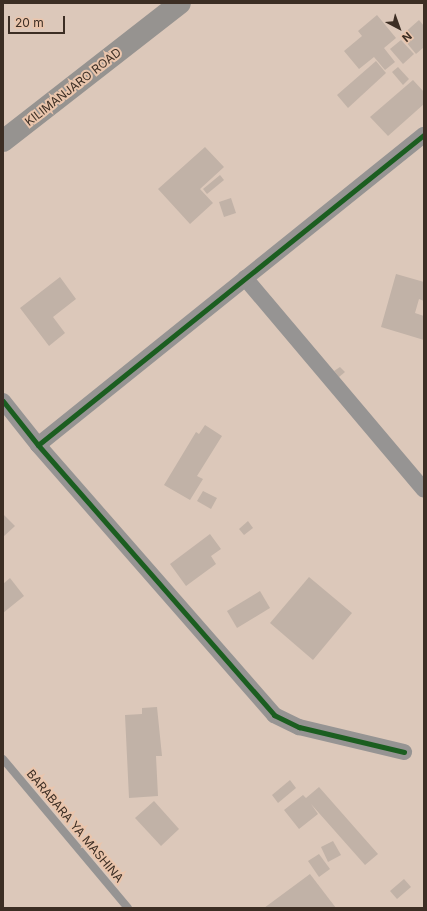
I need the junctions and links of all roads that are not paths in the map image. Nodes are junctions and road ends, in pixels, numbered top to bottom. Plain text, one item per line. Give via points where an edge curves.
1 (180, 3) edge
2 (424, 134) edge
3 (3, 141) edge
4 (245, 278) junction
5 (3, 401) edge
6 (38, 445) junction
7 (424, 490) edge
8 (404, 752) dead end
9 (3, 759) edge
10 (128, 908) edge

1 - 3 main road, KILIMANJARO ROAD
2 - 4 street
4 - 6 street
4 - 7 street
5 - 6 street
6 - 8 street via 274,715 300,727
9 - 10 lane, BARABARA YA MASHINA

